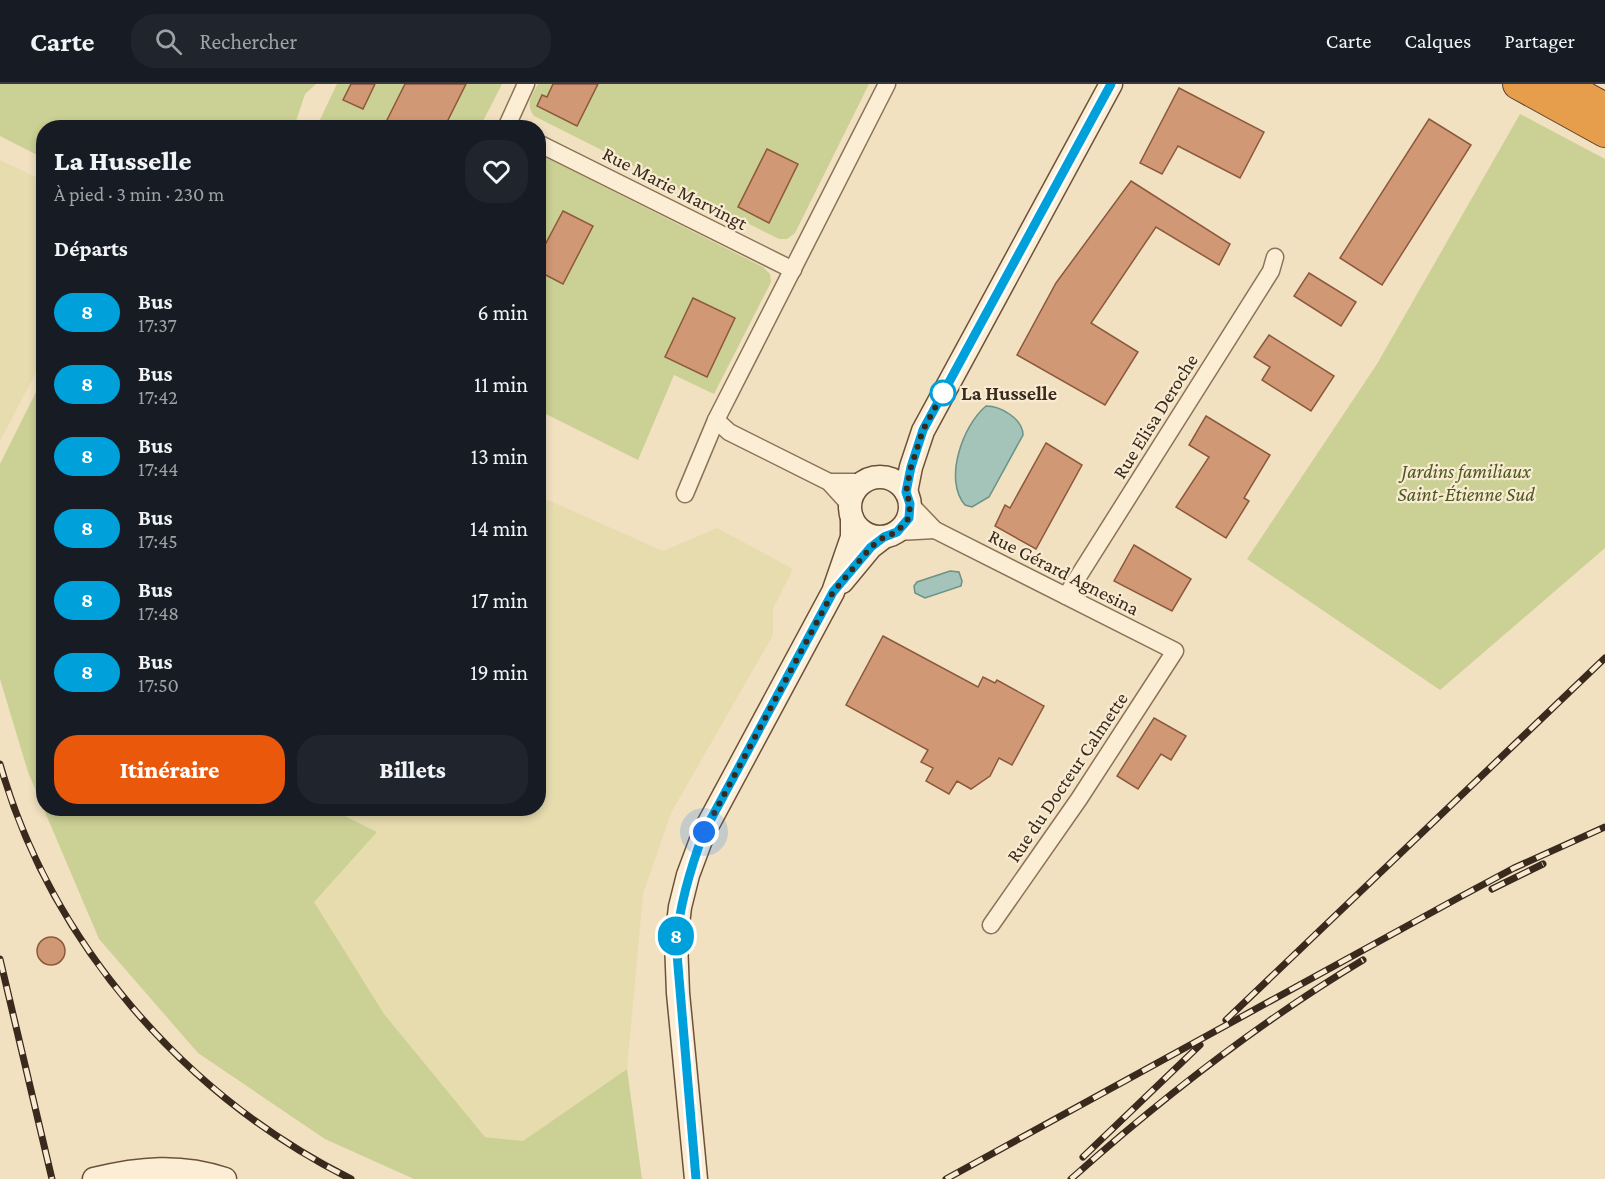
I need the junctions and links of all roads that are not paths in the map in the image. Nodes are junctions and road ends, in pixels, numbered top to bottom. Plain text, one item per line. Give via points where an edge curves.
1 (526, 84) edge
2 (886, 84) edge
3 (1111, 84) edge
4 (1500, 84) edge
5 (1518, 84) edge
6 (1561, 84) edge
7 (1586, 84) edge
8 (1605, 96) edge
9 (509, 120) edge
10 (1598, 120) edge
11 (546, 147) edge
12 (1275, 257) dead end
13 (793, 270) junction
14 (716, 420) junction
15 (923, 430) junction
16 (869, 480) junction
17 (829, 482) junction
18 (685, 494) dead end
19 (908, 498) junction
20 (850, 511) junction
21 (935, 530) junction
22 (890, 535) junction
23 (833, 592) junction
24 (1066, 596) junction
25 (1175, 651) joint
26 (991, 925) dead end
27 (94, 1179) edge
28 (225, 1179) edge
29 (696, 1179) edge

1 - 9 street
2 - 13 street
3 - 15 street
4 - 10 highway
5 - 10 highway
6 - 10 highway
7 - 8 highway
11 - 13 street, Rue Marie Marvingt
12 - 24 street, Rue Elisa Deroche via 1271,271
13 - 14 street
14 - 17 street via 729,432
14 - 18 street
15 - 16 street
15 - 19 street via 911,467
16 - 17 street
16 - 19 street via 895,480
16 - 20 street via 854,488
17 - 20 street
19 - 21 street, Rue Gérard Agnesina
19 - 22 street via 909,518
20 - 22 street via 866,535
20 - 23 street via 852,537
21 - 22 street, Rue Gérard Agnesina
21 - 24 street, Rue Gérard Agnesina
22 - 23 street via 871,547
23 - 29 street via 704,832 680,908 676,942 678,993
24 - 25 street, Rue Gérard Agnesina
25 - 26 street, Rue du Docteur Calmette
27 - 28 street via 161,1168

